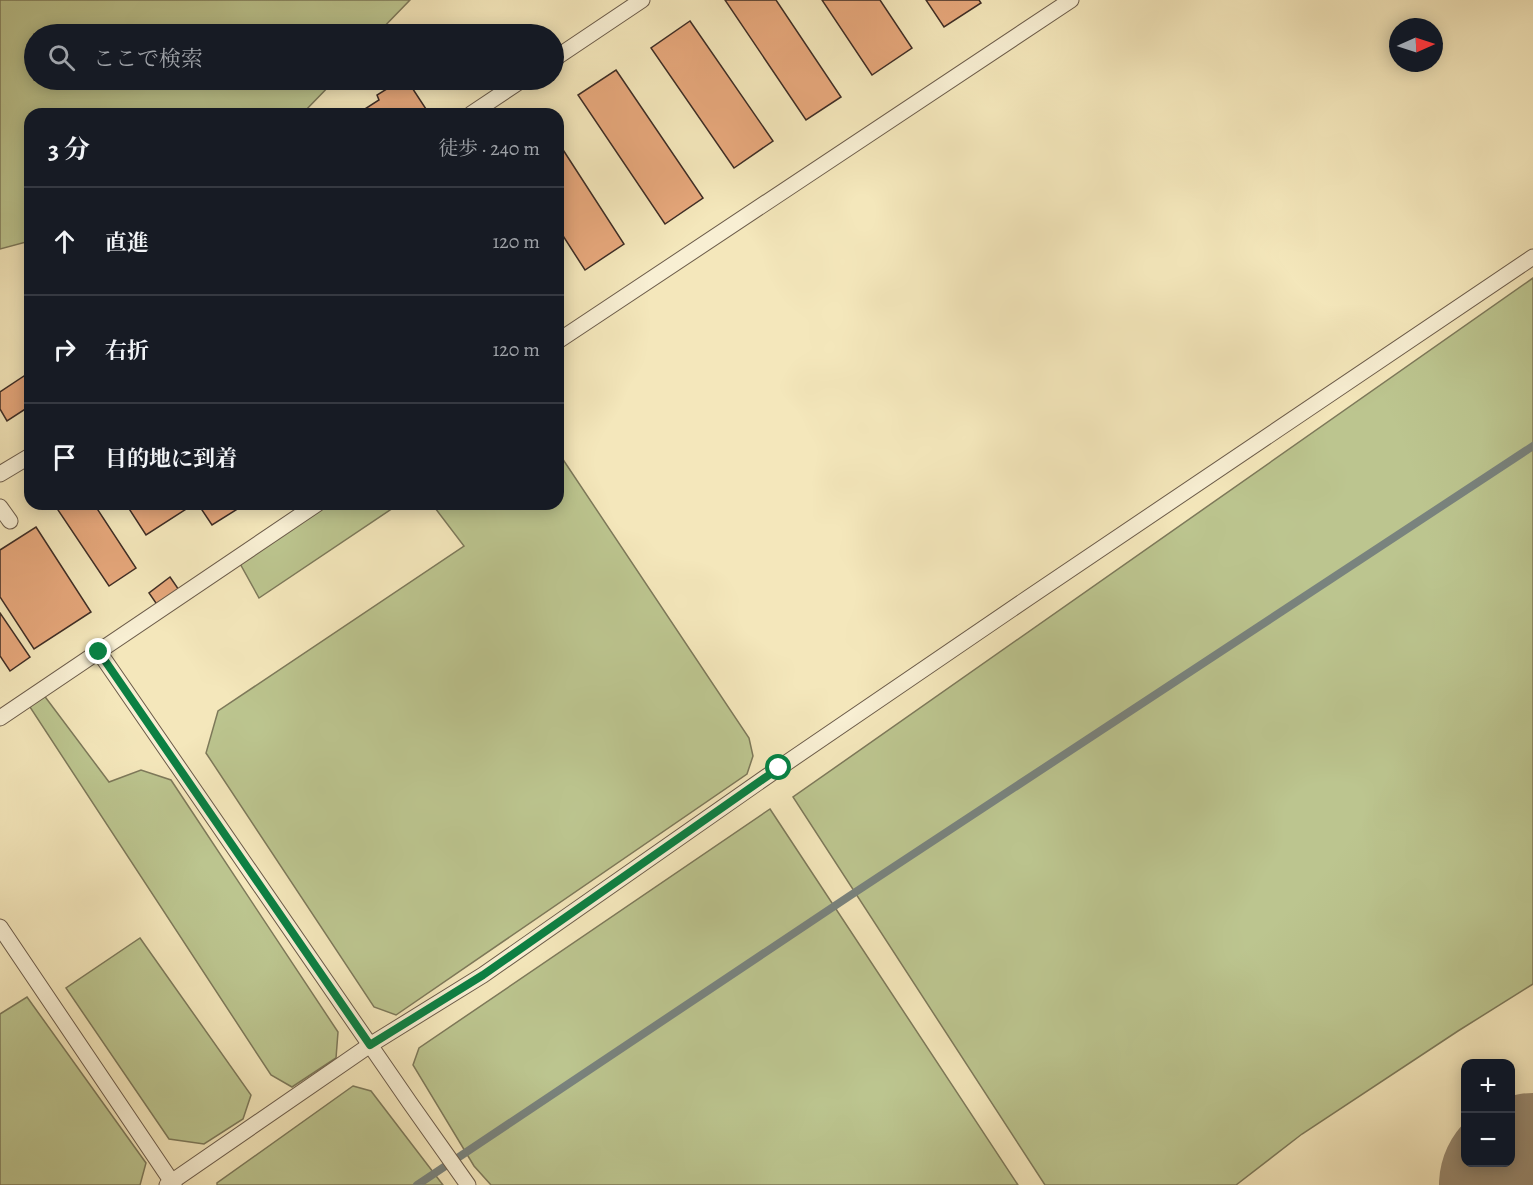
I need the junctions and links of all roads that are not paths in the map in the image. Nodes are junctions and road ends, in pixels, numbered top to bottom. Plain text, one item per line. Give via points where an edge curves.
1 (642, 0) edge
2 (1071, 0) edge
3 (564, 52) edge
4 (507, 90) edge
5 (480, 108) edge
6 (1533, 257) edge
7 (564, 337) edge
8 (24, 460) edge
9 (0, 474) edge
10 (0, 507) edge
11 (307, 510) edge
12 (10, 521) dead end
13 (99, 652) junction
14 (1, 716) edge
15 (0, 927) edge
16 (370, 1045) junction
17 (171, 1184) edge
18 (468, 1185) edge

1 - 3 lane
2 - 7 lane
4 - 5 lane
6 - 16 lane via 817,742 483,975
8 - 9 lane
10 - 12 lane
11 - 13 lane
13 - 14 lane
13 - 16 lane
15 - 17 lane
16 - 17 lane
16 - 18 lane

